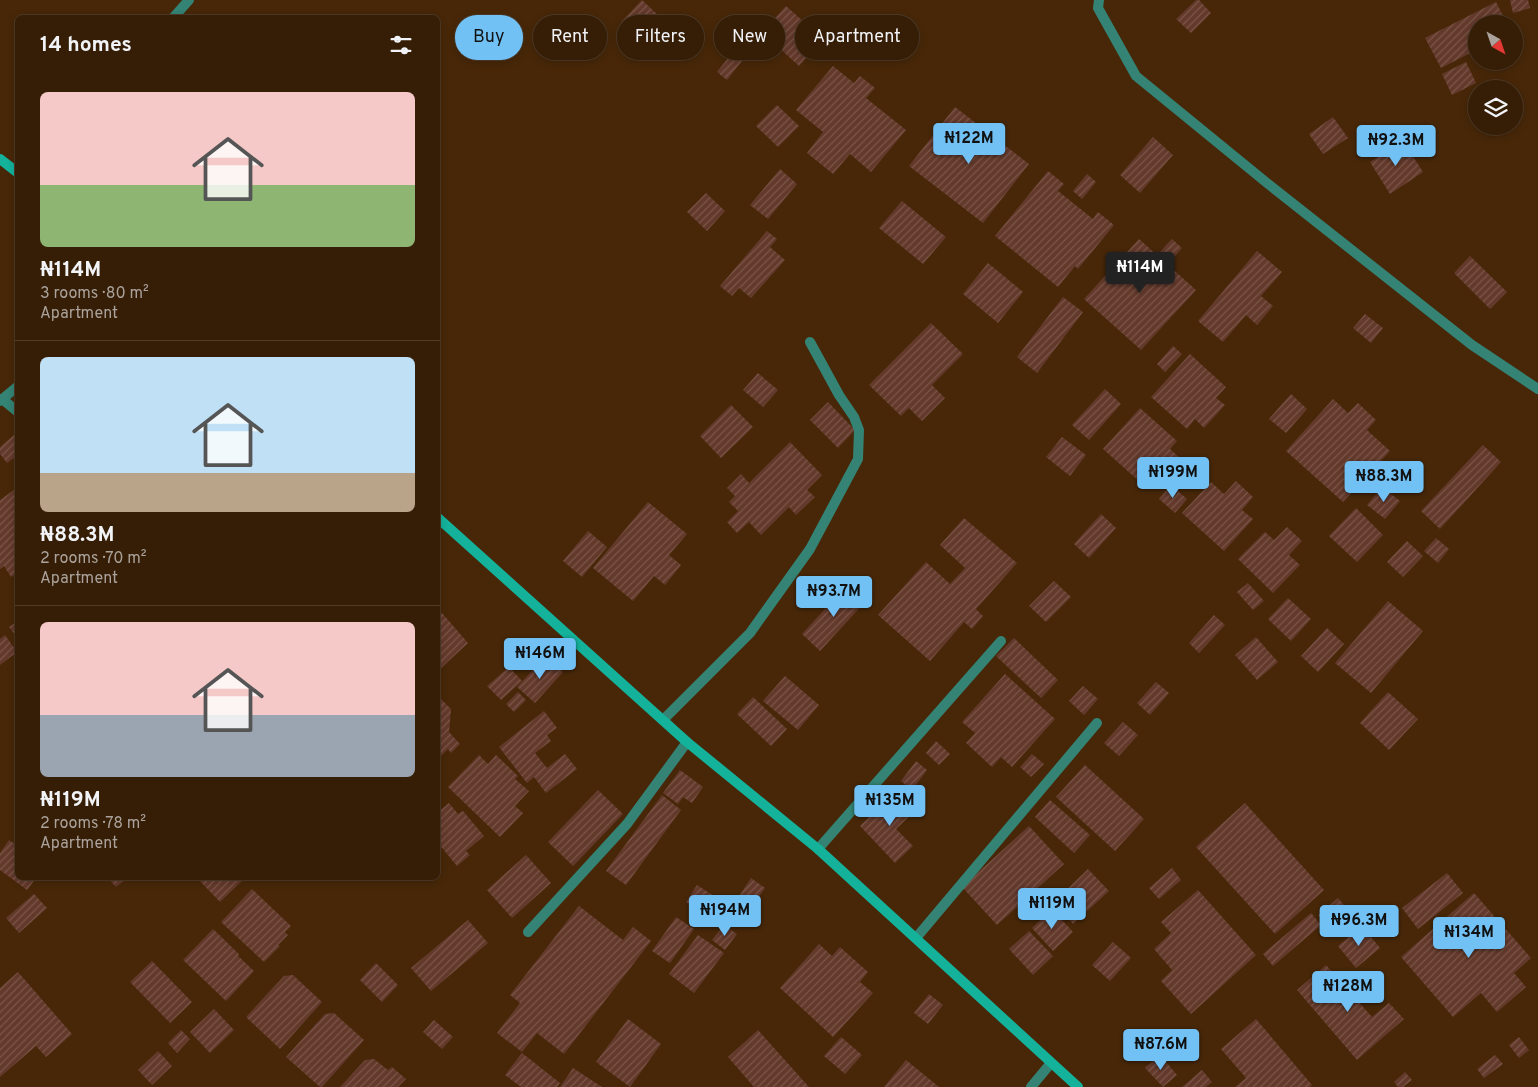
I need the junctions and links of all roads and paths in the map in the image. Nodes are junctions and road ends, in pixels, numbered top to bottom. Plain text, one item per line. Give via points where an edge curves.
1 (189, 0) edge
2 (1098, 0) edge
3 (176, 15) edge
4 (0, 160) edge
5 (15, 171) edge
6 (810, 342) dead end
7 (15, 388) edge
8 (1538, 389) edge
9 (1, 400) edge
10 (15, 410) edge
11 (440, 520) edge
12 (1001, 641) dead end
13 (663, 720) junction
14 (1097, 723) dead end
15 (686, 742) junction
16 (818, 849) junction
17 (528, 932) dead end
18 (916, 938) junction
19 (1051, 1063) junction
20 (1031, 1087) edge
21 (1078, 1087) edge

1 - 3 street
2 - 8 street via 1098,8 1136,76 1472,345
4 - 5 street
6 - 13 street via 859,430 858,459 810,550 750,633
7 - 9 street
9 - 10 street
11 - 13 street
12 - 16 street
13 - 15 street
14 - 18 street
15 - 16 street
15 - 17 street via 627,824
16 - 18 street
18 - 19 street
19 - 20 street
19 - 21 street

